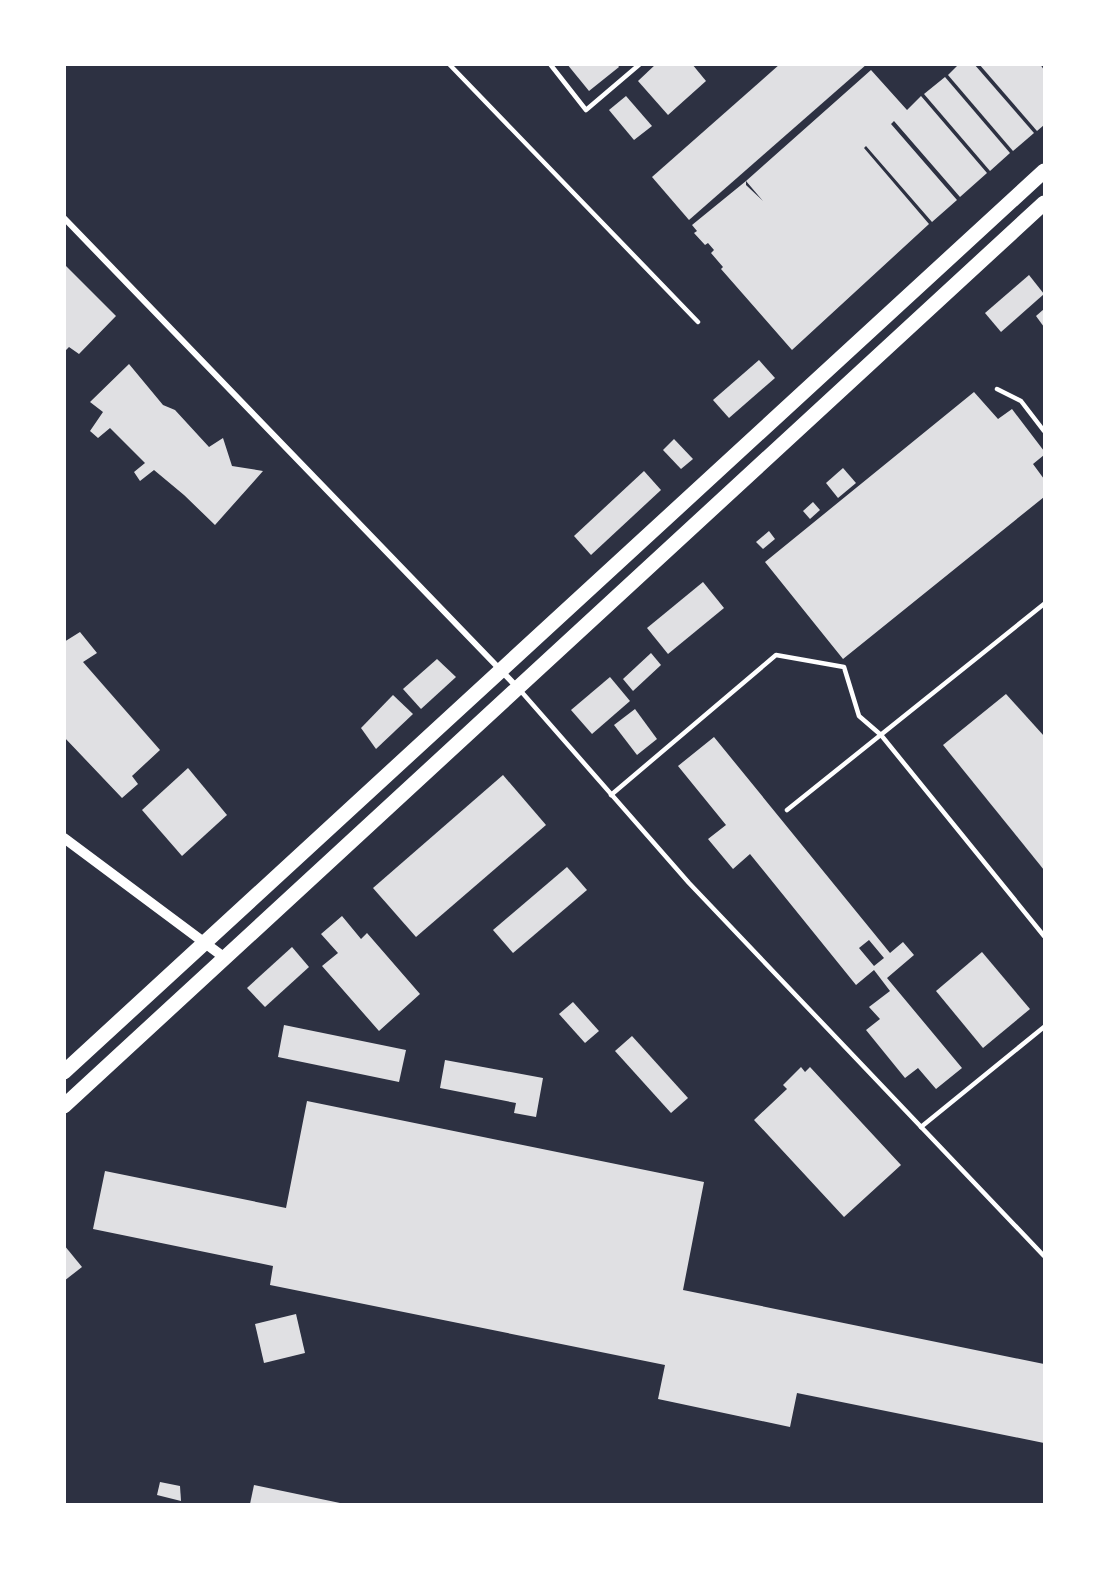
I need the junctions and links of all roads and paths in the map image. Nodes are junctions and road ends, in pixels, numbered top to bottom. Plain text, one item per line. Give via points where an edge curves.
1 (449, 64) edge
2 (550, 64) edge
3 (640, 64) edge
4 (1044, 171) edge
5 (1044, 203) edge
6 (64, 218) edge
7 (698, 322) dead end
8 (997, 388) dead end
9 (1044, 431) edge
10 (1044, 604) edge
11 (502, 671) junction
12 (519, 689) junction
13 (881, 735) junction
14 (611, 795) junction
15 (787, 810) dead end
16 (64, 838) edge
17 (1044, 936) edge
18 (205, 943) junction
19 (225, 958) junction
20 (1044, 1027) edge
21 (64, 1072) edge
22 (64, 1106) edge
23 (921, 1127) junction
24 (1044, 1256) edge

1 - 7 lane
2 - 3 lane via 586,110
4 - 11 main road
5 - 12 main road
6 - 11 street
8 - 9 lane via 1021,401
10 - 13 lane
11 - 12 street
11 - 18 main road
12 - 14 lane
12 - 19 main road
13 - 14 lane via 859,716 844,667 777,656
13 - 15 lane
13 - 17 lane
14 - 23 lane via 688,883
16 - 18 street
18 - 19 street
18 - 21 main road
19 - 22 main road
20 - 23 lane
23 - 24 lane

